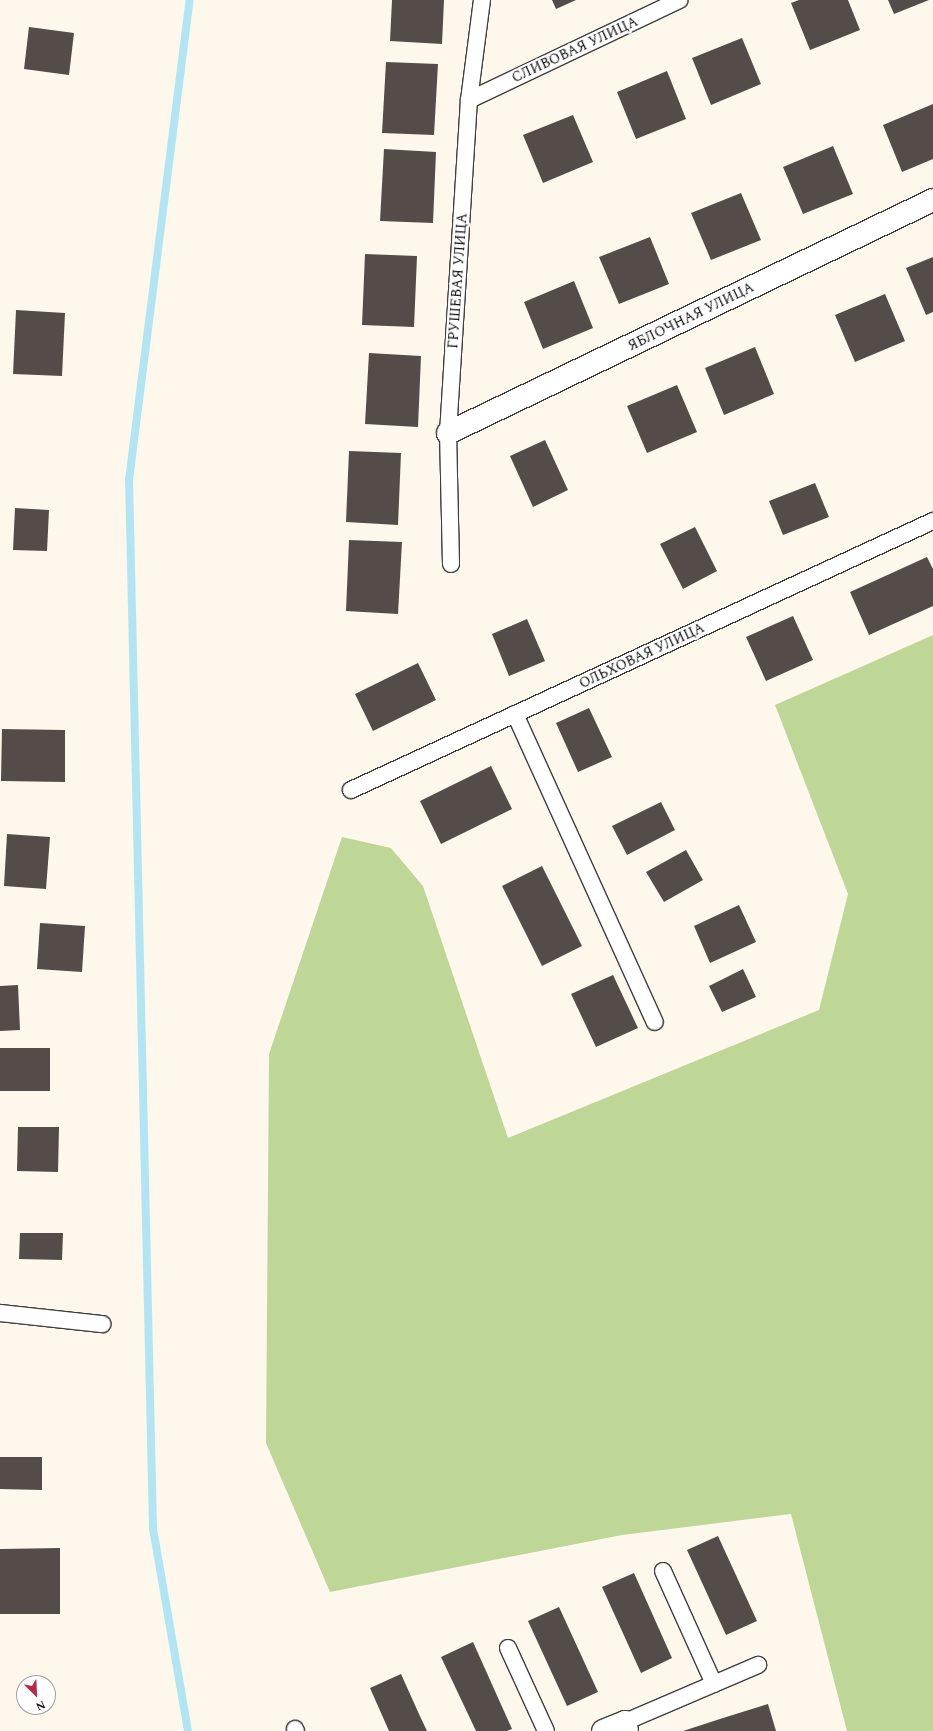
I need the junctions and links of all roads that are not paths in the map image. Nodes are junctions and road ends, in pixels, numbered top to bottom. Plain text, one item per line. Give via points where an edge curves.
1 (482, 0) edge
2 (680, 0) edge
3 (469, 100) junction
4 (933, 200) edge
5 (448, 433) junction
6 (933, 521) edge
7 (451, 564) dead end
8 (516, 714) junction
9 (351, 790) dead end
10 (656, 1022) dead end
11 (0, 1313) edge
12 (102, 1324) dead end
13 (663, 1571) dead end
14 (508, 1648) dead end
15 (758, 1665) dead end
16 (714, 1684) junction
17 (626, 1726) edge
18 (546, 1731) edge
19 (603, 1731) edge

1 - 3 lane, ГРУШЕВАЯ УЛИЦА
2 - 3 lane, СЛИВОВАЯ УЛИЦА
3 - 5 lane, ГРУШЕВАЯ УЛИЦА
4 - 5 street, ЯБЛОЧНАЯ УЛИЦА
5 - 7 lane, ГРУШЕВАЯ УЛИЦА
6 - 8 lane, ОЛЬХОВАЯ УЛИЦА
8 - 9 lane, ОЛЬХОВАЯ УЛИЦА
8 - 10 lane
11 - 12 lane
13 - 16 lane
14 - 18 lane
15 - 16 lane
16 - 17 lane
17 - 19 street

